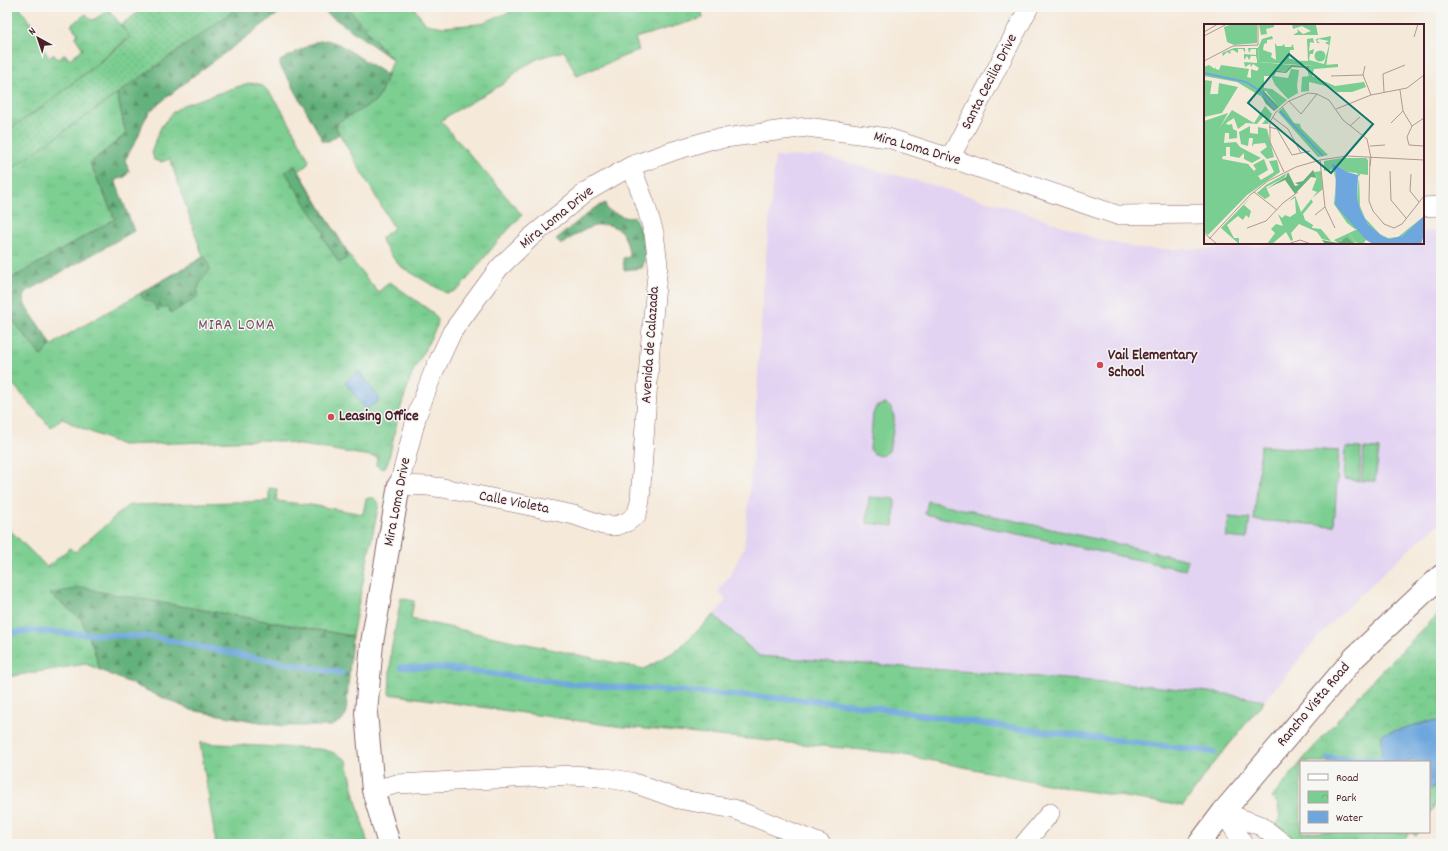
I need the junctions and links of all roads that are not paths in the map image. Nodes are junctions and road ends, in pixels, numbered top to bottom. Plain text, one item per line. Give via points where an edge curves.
1 (1029, 7) edge
2 (950, 158) junction
3 (631, 166) junction
4 (1424, 206) edge
5 (1441, 206) edge
6 (1204, 214) edge
7 (399, 485) junction
8 (627, 522) joint
9 (1441, 576) edge
10 (373, 790) junction
11 (1223, 812) junction
12 (1050, 813) dead end
13 (389, 844) edge
14 (821, 844) edge
15 (1024, 844) edge
16 (1199, 844) edge
17 (1244, 844) edge
18 (1284, 844) edge

1 - 2 street, Santa Cecilia Drive
2 - 3 street, Mira Loma Drive via 888,138 807,127 710,140
2 - 6 street, Mira Loma Drive via 1117,215
3 - 7 street, Mira Loma Drive via 586,192 530,238 499,268 478,296 452,332 433,373 417,415
3 - 8 street, Avenida de Calazada via 654,233 658,264 640,501 637,514
4 - 5 street
7 - 8 street, Calle Violeta via 435,487 574,515 603,525 615,526
7 - 10 street, Mira Loma Drive via 372,643 366,713
9 - 11 street, Rancho Vista Road via 1354,658
10 - 13 street, Mira Loma Drive
10 - 14 street via 397,784 572,775 600,777 632,782 678,800 734,809
11 - 16 street, Rancho Vista Road
11 - 17 street
11 - 18 street via 1261,826
12 - 15 street

